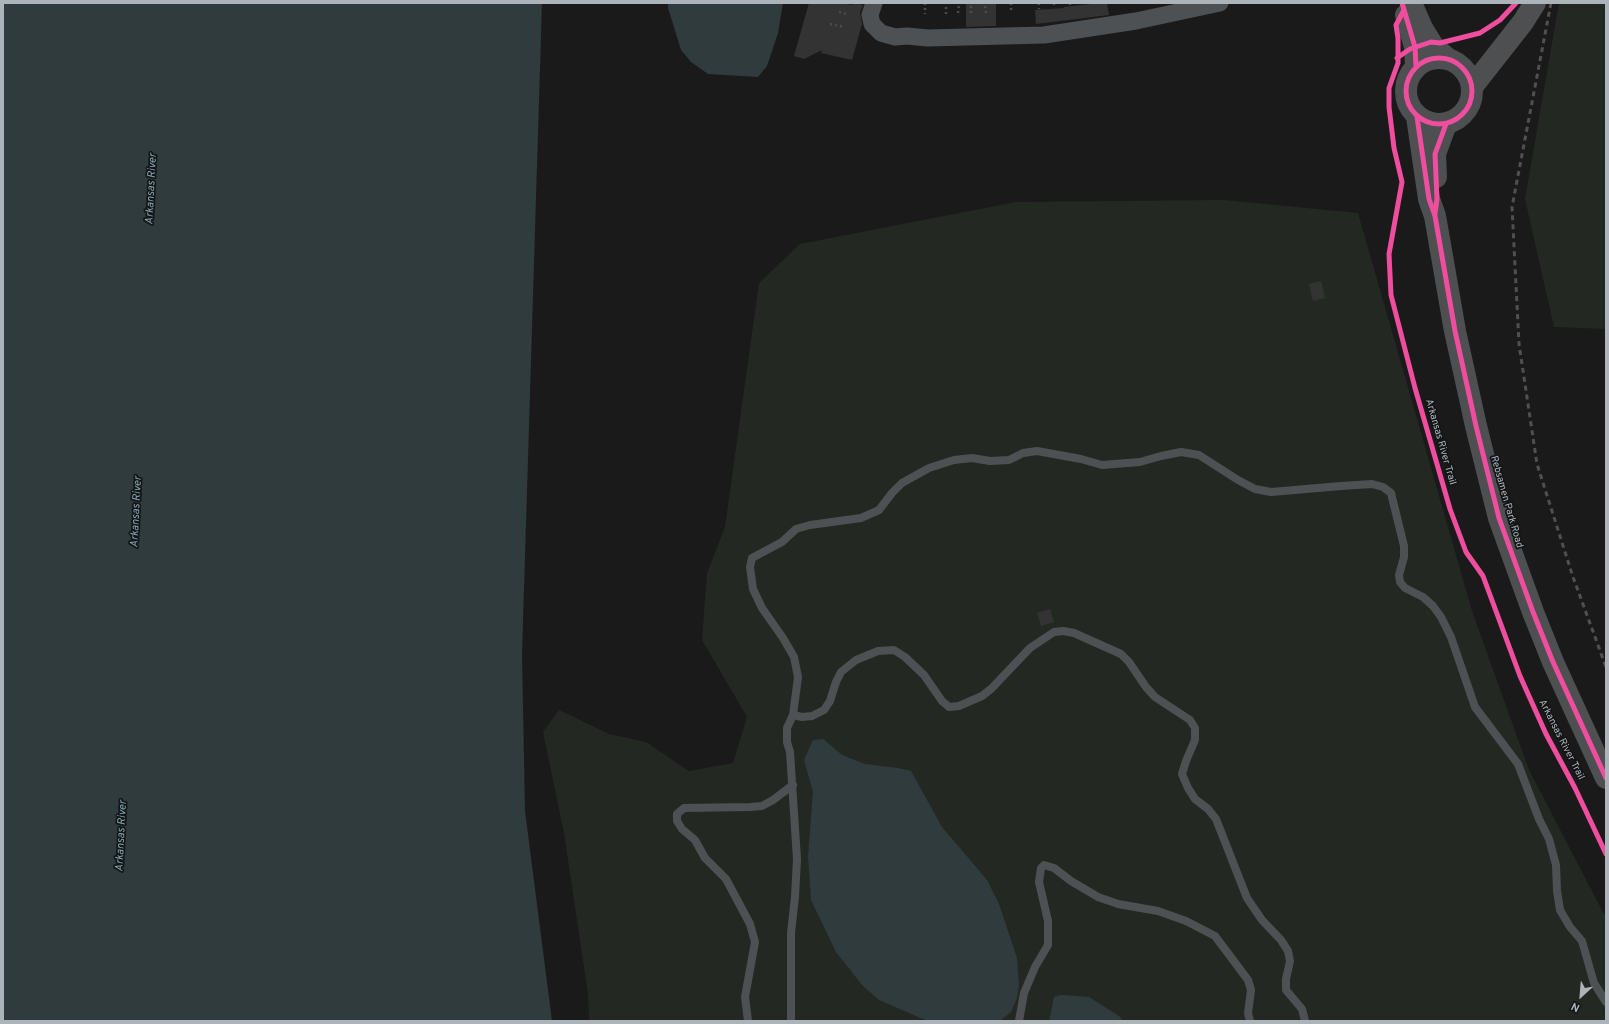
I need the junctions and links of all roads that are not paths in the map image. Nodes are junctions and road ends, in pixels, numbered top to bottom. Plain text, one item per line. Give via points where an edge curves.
1 (874, 3) edge
2 (1220, 3) edge
3 (1402, 3) edge
4 (1411, 3) edge
5 (1531, 3) edge
6 (1535, 3) edge
7 (1451, 60) junction
8 (1416, 66) junction
9 (1472, 87) junction
10 (1417, 117) junction
11 (1446, 124) junction
12 (1435, 216) junction
13 (793, 715) junction
14 (1606, 778) edge
15 (793, 785) junction
16 (1606, 1002) edge
17 (748, 1021) edge
18 (791, 1021) edge
19 (1019, 1021) edge
20 (1250, 1021) edge
21 (1305, 1021) edge

1 - 2 street via 870,15 872,24 881,34 928,38 1044,35 1136,21
3 - 8 street via 1412,35
4 - 7 street via 1433,46
5 - 7 street via 1486,50 1470,59
6 - 9 street
7 - 8 street via 1439,57 1428,59
7 - 9 street via 1468,74
8 - 10 street, Rebsamen Park Road via 1407,80 1405,90 1407,100
9 - 11 street via 1466,111
10 - 11 street via 1432,123
10 - 12 street, Rebsamen Park Road via 1429,199
11 - 12 street, Rebsamen Park Road via 1435,154
12 - 14 street, Rebsamen Park Road via 1455,331 1499,518 1553,662
13 - 15 lane via 787,728 786,742 790,752
13 - 16 lane via 798,677 794,657 762,608 753,589 750,567 752,558 782,542 796,529 810,524 861,518 879,510 902,483 929,468 954,460 972,458 1008,460 1023,453 1037,451 1102,465 1140,462 1181,452 1199,455 1244,483 1271,492 1372,484 1383,487 1391,493 1404,546 1400,582 1405,588 1423,597 1441,617 1454,643 1475,707 1518,764 1549,839 1556,865 1560,910 1582,941 1594,983
13 - 21 lane via 812,716 824,710 841,672 856,660 878,651 894,650 905,657 924,675 949,707 959,706 982,696 1030,648 1054,632 1074,634 1121,654 1130,662 1155,697 1190,720 1195,728 1195,740 1182,774 1195,799 1216,819 1247,898 1288,951 1290,961 1286,990 1302,1009
15 - 17 lane via 762,806 684,808 677,814 677,822 682,829 695,840 705,858 726,879 750,924 755,942 745,997
15 - 18 lane via 797,859 791,933
19 - 20 lane via 1024,993 1048,944 1048,921 1039,882 1041,868 1044,865 1054,868 1098,897 1118,904 1158,910 1215,936 1248,980 1251,990 1248,1013

